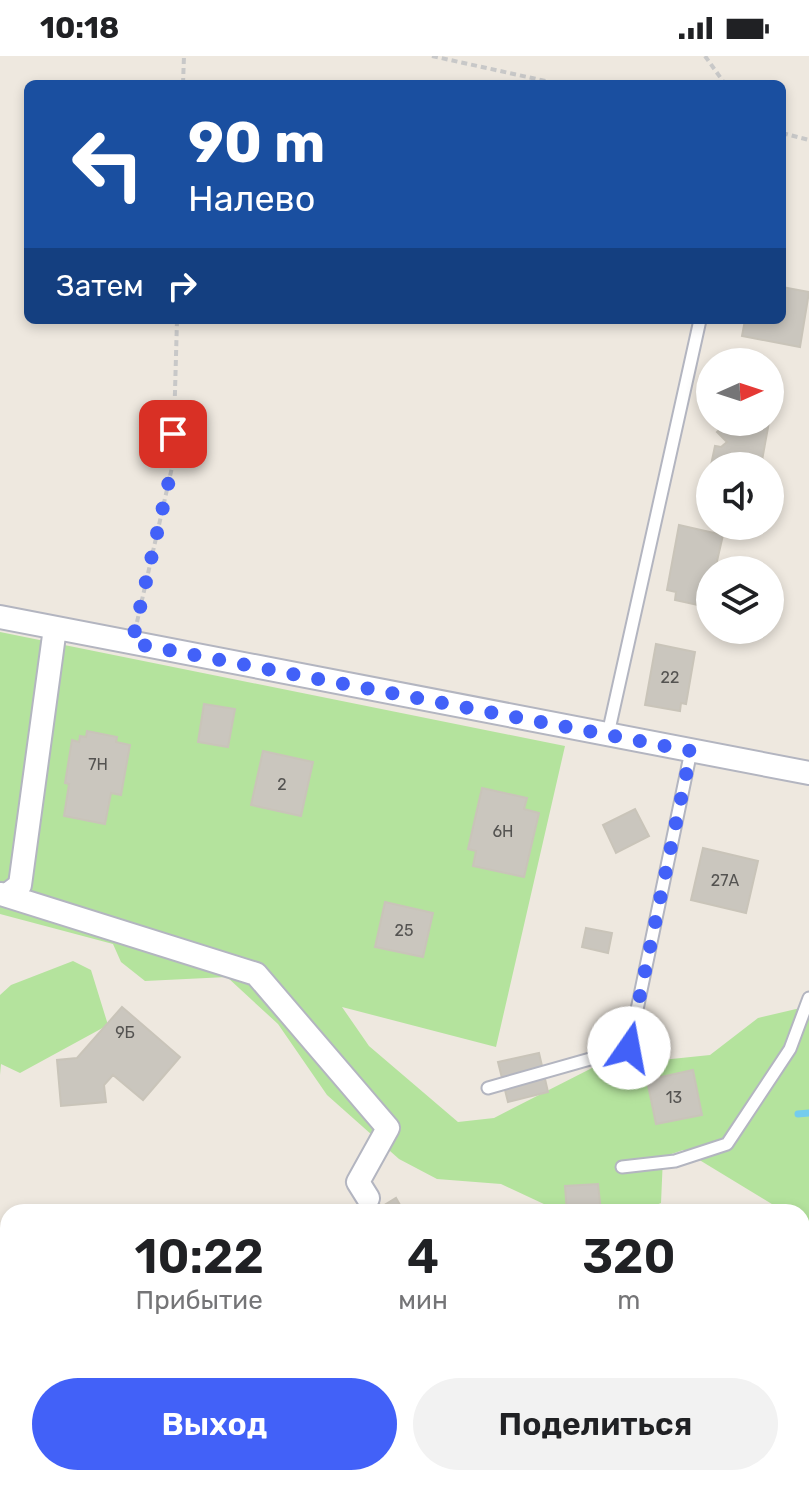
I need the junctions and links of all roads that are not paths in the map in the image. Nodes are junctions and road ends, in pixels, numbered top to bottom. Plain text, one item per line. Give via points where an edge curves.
1 (699, 324) edge
2 (0, 617) edge
3 (55, 628) junction
4 (608, 734) junction
5 (691, 751) junction
6 (809, 773) edge
7 (0, 894) edge
8 (809, 998) edge
9 (488, 1088) dead end
10 (622, 1167) dead end
11 (368, 1198) dead end

1 - 4 lane
2 - 3 street
3 - 4 street
3 - 7 street via 20,885
4 - 5 street
5 - 6 street
5 - 9 lane via 629,1048
7 - 11 street via 256,974 388,1128 358,1182
8 - 10 lane via 790,1049 727,1144 675,1161

